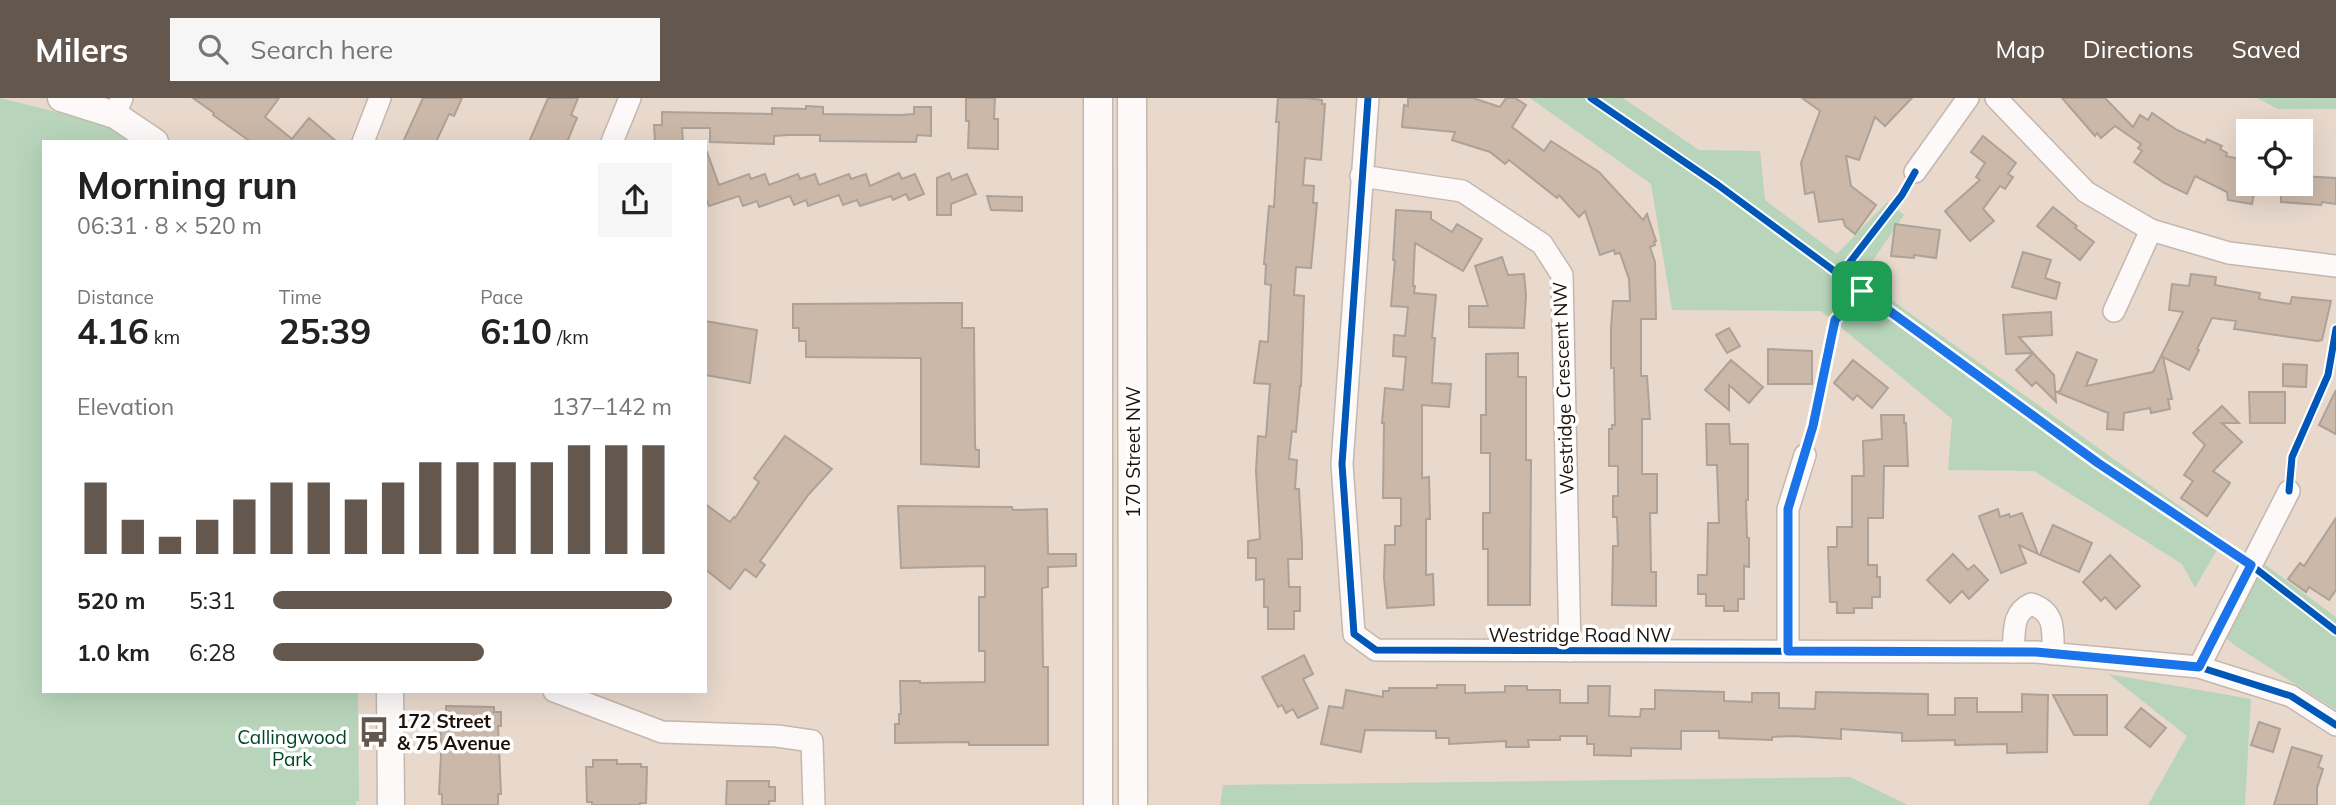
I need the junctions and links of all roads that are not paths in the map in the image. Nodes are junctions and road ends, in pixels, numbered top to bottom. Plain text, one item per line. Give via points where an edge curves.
1 (61, 98) edge
2 (380, 98) edge
3 (630, 98) edge
4 (1098, 98) edge
5 (1132, 98) edge
6 (1367, 98) edge
7 (1968, 98) edge
8 (1997, 98) edge
9 (118, 107) edge
10 (153, 140) edge
11 (364, 140) edge
12 (613, 140) edge
13 (1915, 172) dead end
14 (1361, 176) junction
15 (2151, 230) junction
16 (2336, 266) edge
17 (2114, 311) dead end
18 (1805, 456) dead end
19 (2289, 491) dead end
20 (1570, 651) junction
21 (1788, 651) junction
22 (2013, 652) junction
23 (2053, 654) junction
24 (2199, 667) junction
25 (390, 693) edge
26 (559, 693) edge
27 (2336, 725) edge
28 (391, 805) edge
29 (814, 805) edge
30 (1098, 805) edge
31 (1133, 805) edge

1 - 9 street
2 - 11 street
3 - 12 street
4 - 30 main road, 170 Street NW
5 - 31 main road, 170 Street NW
6 - 14 street, Westridge Road NW
7 - 13 street
8 - 15 street via 2086,192
9 - 10 street
14 - 20 street, Westridge Crescent NW via 1462,191 1542,244 1562,275
14 - 20 street, Westridge Road NW via 1342,464 1354,634 1376,650
15 - 16 street via 2229,253
15 - 17 street
18 - 21 street via 1788,509
19 - 24 street
20 - 21 street, Westridge Road NW
21 - 22 street, Westridge Road NW
22 - 23 street, Westridge Road NW
22 - 23 street via 2016,615 2031,604 2049,616
23 - 24 street, Westridge Road NW
24 - 27 street, Westridge Road NW via 2291,696
25 - 28 street
26 - 29 street via 662,732 812,741

